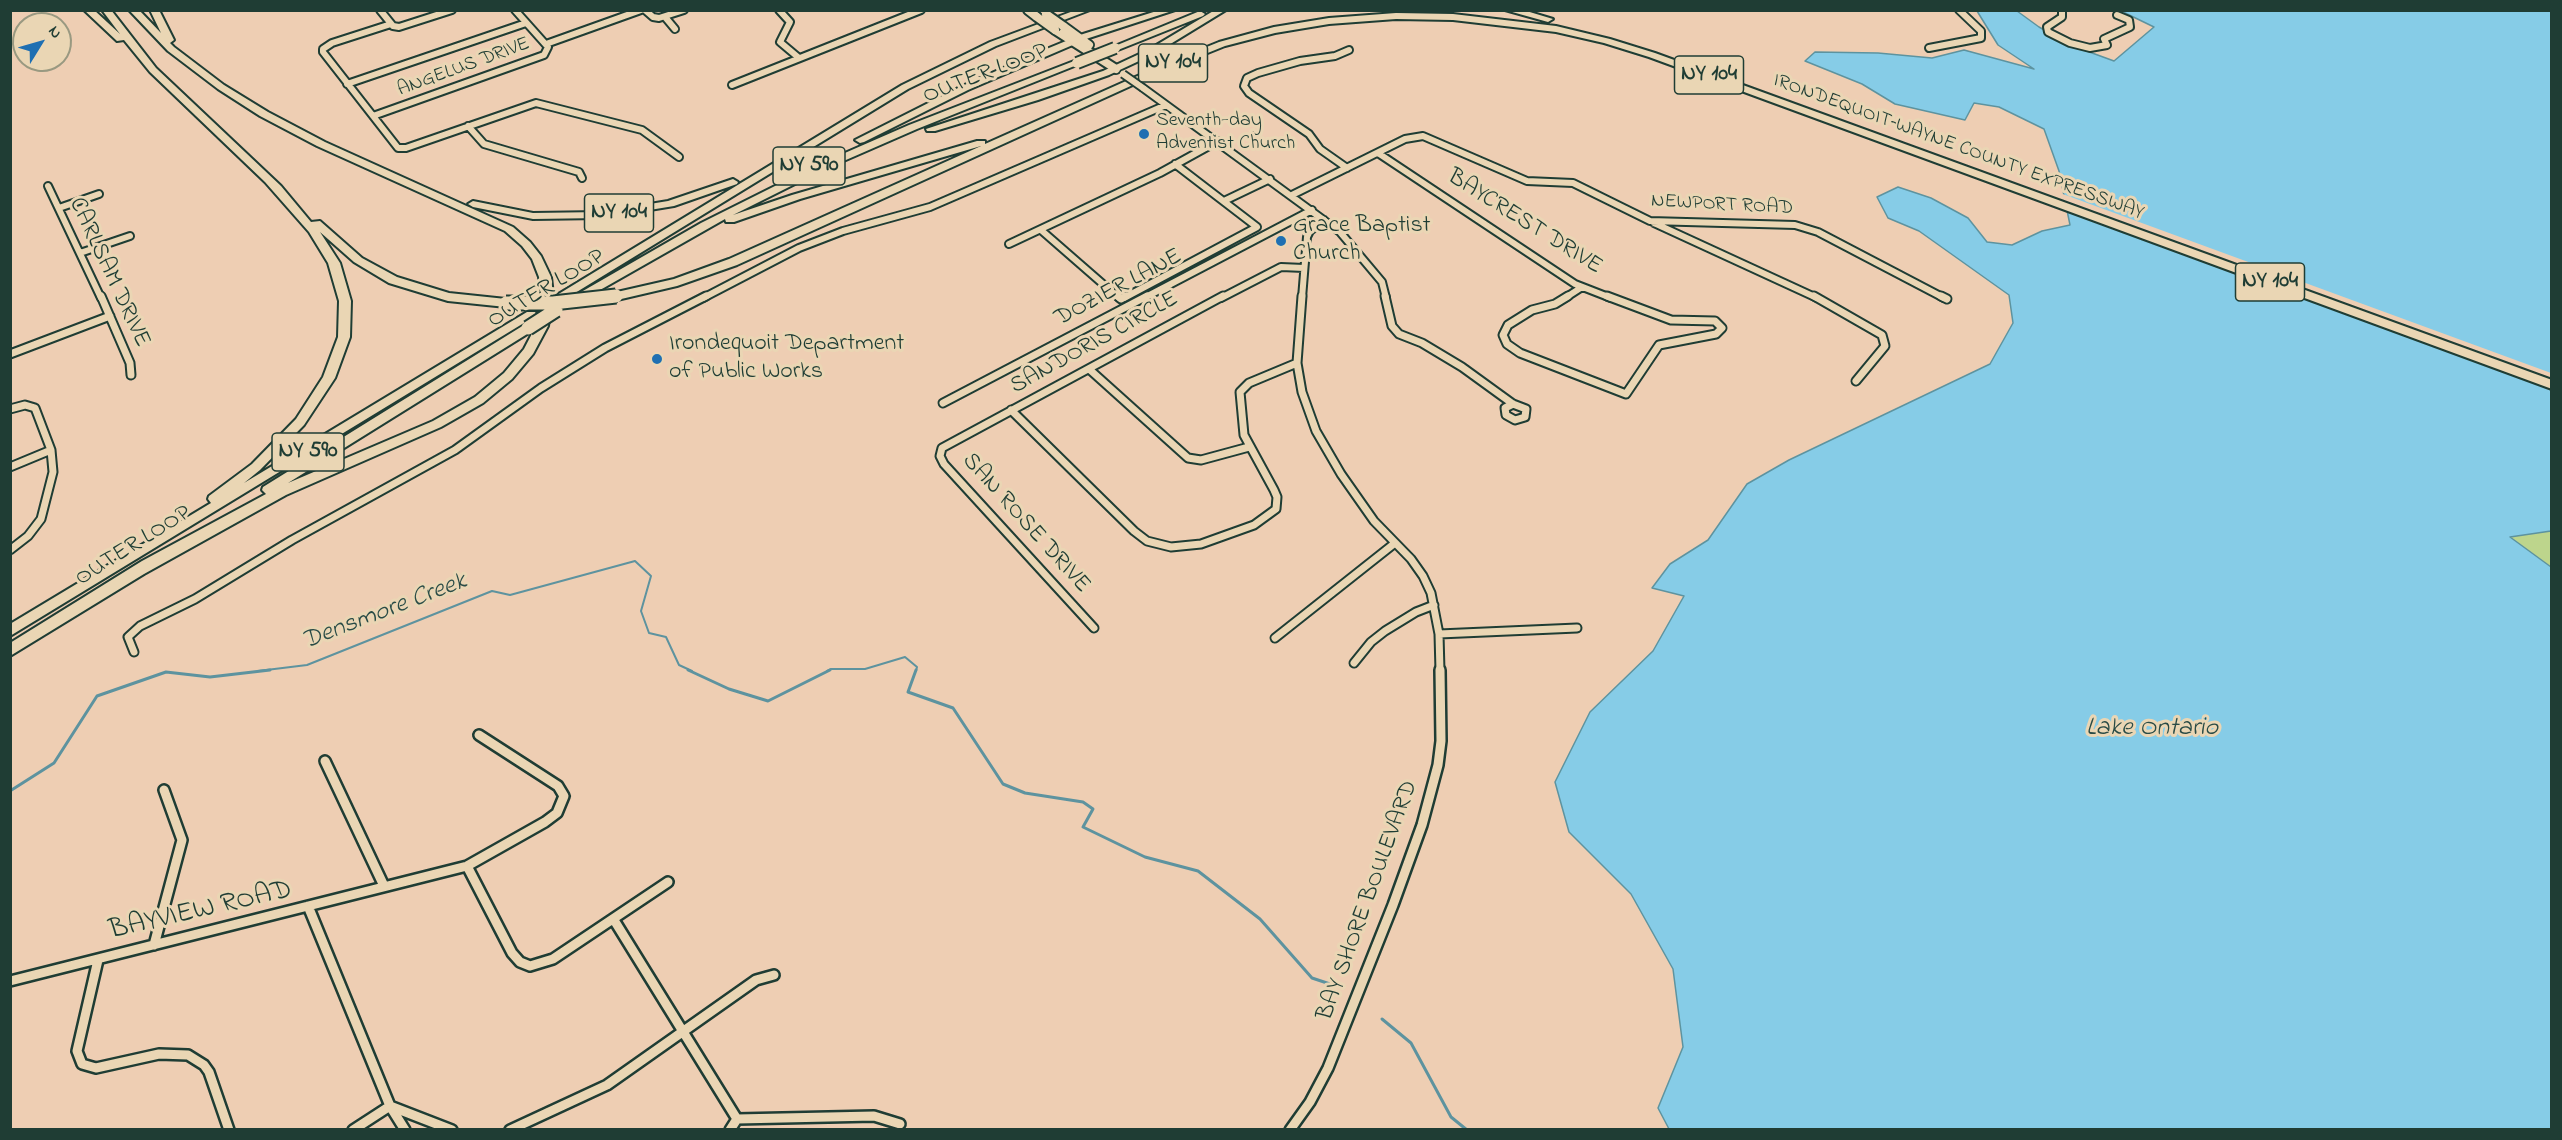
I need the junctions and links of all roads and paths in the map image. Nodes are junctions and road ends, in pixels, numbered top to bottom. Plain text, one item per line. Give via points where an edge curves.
1 (88, 10) edge
2 (106, 10) edge
3 (133, 10) edge
4 (154, 10) edge
5 (380, 10) edge
6 (452, 10) edge
7 (515, 10) edge
8 (643, 10) edge
9 (684, 10) edge
10 (779, 10) edge
11 (921, 10) edge
12 (1028, 10) edge
13 (1086, 10) edge
14 (1170, 10) edge
15 (1192, 10) edge
16 (1209, 10) edge
17 (1222, 10) edge
18 (1509, 10) edge
19 (1959, 10) edge
20 (2062, 10) edge
21 (1042, 14) edge
22 (2116, 15) dead end
23 (665, 17) junction
24 (526, 23) junction
25 (391, 24) junction
26 (1059, 28) junction
27 (675, 29) dead end
28 (1076, 40) junction
29 (546, 44) junction
30 (1112, 46) junction
31 (1929, 48) dead end
32 (1349, 50) dead end
33 (1047, 52) junction
34 (799, 58) junction
35 (1074, 61) junction
36 (153, 70) junction
37 (197, 70) junction
38 (1120, 71) junction
39 (347, 84) junction
40 (732, 85) dead end
41 (1084, 104) junction
42 (1166, 105) junction
43 (373, 116) junction
44 (468, 126) junction
45 (834, 128) junction
46 (1218, 141) junction
47 (1378, 153) junction
48 (679, 157) dead end
49 (838, 159) junction
50 (1175, 164) junction
51 (809, 166) junction
52 (1347, 168) junction
53 (392, 175) junction
54 (1991, 176) junction
55 (582, 178) dead end
56 (1270, 179) junction
57 (270, 183) junction
58 (48, 186) dead end
59 (99, 194) dead end
60 (1292, 195) junction
61 (1224, 201) junction
62 (59, 208) junction
63 (1312, 210) junction
64 (1324, 219) junction
65 (1650, 221) junction
66 (1041, 230) junction
67 (130, 236) dead end
68 (1009, 244) dead end
69 (80, 253) junction
70 (1304, 268) junction
71 (596, 286) junction
72 (1582, 287) junction
73 (1947, 299) dead end
74 (557, 304) junction
75 (110, 316) junction
76 (530, 321) junction
77 (1690, 322) junction
78 (1694, 338) junction
79 (11, 352) edge
80 (1297, 363) junction
81 (1089, 369) junction
82 (131, 375) dead end
83 (2552, 377) edge
84 (1856, 381) dead end
85 (2552, 385) edge
86 (943, 403) dead end
87 (1513, 404) dead end
88 (10, 409) edge
89 (1011, 410) junction
90 (1249, 447) junction
91 (51, 450) junction
92 (10, 467) edge
93 (1395, 543) junction
94 (10, 550) edge
95 (142, 569) junction
96 (84, 587) junction
97 (1434, 605) junction
98 (1094, 628) dead end
99 (1577, 628) dead end
100 (10, 631) edge
101 (1439, 634) junction
102 (1275, 638) dead end
103 (10, 650) edge
104 (134, 652) dead end
105 (1354, 663) dead end
106 (479, 735) dead end
107 (326, 761) dead end
108 (164, 790) dead end
109 (467, 866) junction
110 (668, 882) dead end
111 (384, 886) junction
112 (308, 906) junction
113 (614, 920) junction
114 (154, 945) junction
115 (98, 960) junction
116 (774, 975) dead end
117 (10, 981) edge
118 (684, 1030) junction
119 (390, 1106) junction
120 (737, 1119) junction
121 (900, 1124) dead end
122 (230, 1130) edge
123 (353, 1130) edge
124 (405, 1130) edge
125 (452, 1130) edge
126 (510, 1130) edge
127 (730, 1130) edge
128 (1290, 1130) edge

1 - 36 highway
2 - 36 highway, NY 104
3 - 37 highway, NY 104
4 - 37 highway via 165,35
5 - 25 street
6 - 25 street via 407,26
7 - 24 street, ANGELUS DRIVE
8 - 23 street via 653,17
8 - 29 street
9 - 23 street
10 - 34 street via 790,22 780,42
11 - 34 street
12 - 21 main road
13 - 45 highway, NY 104 via 961,59
14 - 28 highway
15 - 30 highway, OUTER LOOP / NY 590
16 - 30 highway, OUTER LOOP / NY 590
17 - 38 highway
18 - 54 highway, IRONDEQUOIT–WAYNE COUNTY EXPRESSWAY / NY 104 via 1585,28 1675,57
19 - 31 street via 1981,31 1982,38
20 - 22 street via 2062,17 2047,27 2048,32 2090,48 2107,45 2104,39 2130,27 2129,20
21 - 26 main road, bridge
23 - 27 street
24 - 29 street, ANGELUS DRIVE
24 - 39 street
25 - 39 street via 323,49
26 - 28 main road
26 - 33 highway via 1059,41
28 - 33 highway
28 - 38 main road
29 - 43 street, ANGELUS DRIVE via 548,51 541,57
30 - 35 highway, OUTER LOOP / NY 590, bridge
32 - 52 street via 1258,73 1247,78 1244,86
33 - 51 highway via 960,90
34 - 40 street
35 - 49 highway, OUTER LOOP / NY 590
35 - 51 highway, OUTER LOOP / NY 590 via 896,128
36 - 57 highway, NY 104
37 - 53 highway, NY 104 via 288,128
38 - 42 street, bridge
38 - 49 highway
39 - 43 street
41 - 54 highway, IRONDEQUOIT–WAYNE COUNTY EXPRESSWAY / NY 104 via 1189,57 1265,32 1339,20 1415,16 1482,19 1598,39
41 - 57 highway, NY 104, bridge via 733,262 676,282 617,296 566,302 506,303 438,295 401,284 347,251
41 - 71 highway via 984,142 741,216
42 - 46 street
42 - 104 street via 930,207 843,231 799,249 605,348 455,450 309,530 195,599 140,626 128,637
43 - 44 street via 396,147 402,149
44 - 48 street via 536,103 642,130
44 - 55 street via 484,144 579,172
45 - 53 highway, NY 104 via 714,190 670,204 613,214 556,217 509,212 476,205
45 - 74 highway
46 - 50 street
46 - 56 street
47 - 52 street, NEWPORT ROAD
47 - 65 street, NEWPORT ROAD via 1411,137 1428,137 1527,181 1573,183
47 - 72 street, BAYCREST DRIVE
49 - 71 highway, OUTER LOOP / NY 590 via 714,220
50 - 61 street
50 - 66 street
51 - 74 highway, OUTER LOOP / NY 590 via 702,219
52 - 60 street, NEWPORT ROAD
53 - 95 highway via 499,223 533,252 543,270 547,295 543,322 529,351 504,380 462,411 281,492
54 - 83 highway, NY 104
54 - 85 highway, IRONDEQUOIT–WAYNE COUNTY EXPRESSWAY / NY 104
56 - 60 street
56 - 61 street
57 - 96 highway via 321,240 338,275 346,322 333,369 300,422 256,467
58 - 62 street, CARLSAM DRIVE
59 - 62 street
60 - 63 street
61 - 66 street via 1257,227 1121,299
62 - 69 street, CARLSAM DRIVE
63 - 64 street
63 - 86 street, DOZIER LANE
64 - 70 street, BAY SHORE BOULEVARD via 1307,237
64 - 87 street via 1346,238 1382,282 1392,326 1399,334 1462,367
65 - 73 street, NEWPORT ROAD via 1796,225 1818,232
65 - 84 street via 1816,297 1878,332 1885,346
66 - 68 street
67 - 69 street
69 - 75 street, CARLSAM DRIVE
70 - 80 street, BAY SHORE BOULEVARD
70 - 81 street, SANDORIS CIRCLE via 1269,271
71 - 74 highway, OUTER LOOP / NY 590
72 - 77 street, BAYCREST DRIVE via 1671,320
72 - 78 street via 1508,326 1503,335 1507,344 1520,353 1626,394 1659,345
74 - 76 highway, OUTER LOOP / NY 590, bridge
75 - 79 street
75 - 82 street, CARLSAM DRIVE via 130,363
76 - 95 highway, OUTER LOOP / NY 590
76 - 96 highway, OUTER LOOP / NY 590
77 - 78 street via 1695,329
77 - 78 street, BAYCREST DRIVE via 1715,321 1722,328 1720,333
80 - 90 street, SANDORIS CIRCLE via 1241,389 1240,406
80 - 93 street, BAY SHORE BOULEVARD via 1310,415 1325,448 1360,504
81 - 89 street, SANDORIS CIRCLE
81 - 90 street via 1188,458 1201,460
88 - 91 street via 33,406
89 - 90 street, SANDORIS CIRCLE via 1134,531 1162,546 1211,541 1254,525 1276,509 1274,490
89 - 98 street, SAN ROSE DRIVE via 946,444 940,452 941,460
91 - 92 street
91 - 94 street via 54,472 45,510 35,528
93 - 97 street, BAY SHORE BOULEVARD via 1423,576
93 - 102 street
95 - 103 highway, OUTER LOOP / NY 590
96 - 100 highway, OUTER LOOP / NY 590
97 - 101 street, BAY SHORE BOULEVARD
97 - 105 street via 1385,631
99 - 101 street
101 - 128 street, BAY SHORE BOULEVARD via 1441,741 1422,825 1328,1068
106 - 109 street via 551,781 564,796 561,808 552,817
107 - 111 street
108 - 114 street via 182,840
109 - 111 street
109 - 113 street via 512,953 530,966 553,959
110 - 113 street
111 - 112 street
112 - 114 street, BAYVIEW ROAD
112 - 119 street, BAYVIEW ROAD
113 - 118 street
114 - 115 street, BAYVIEW ROAD
115 - 117 street, BAYVIEW ROAD
115 - 122 street via 77,1051 82,1064 104,1068 159,1054 188,1055 208,1072
116 - 118 street via 756,980
118 - 120 street
118 - 126 street via 607,1084
119 - 123 street
119 - 124 street, BAYVIEW ROAD
119 - 125 street
120 - 121 street via 874,1116
120 - 127 street

